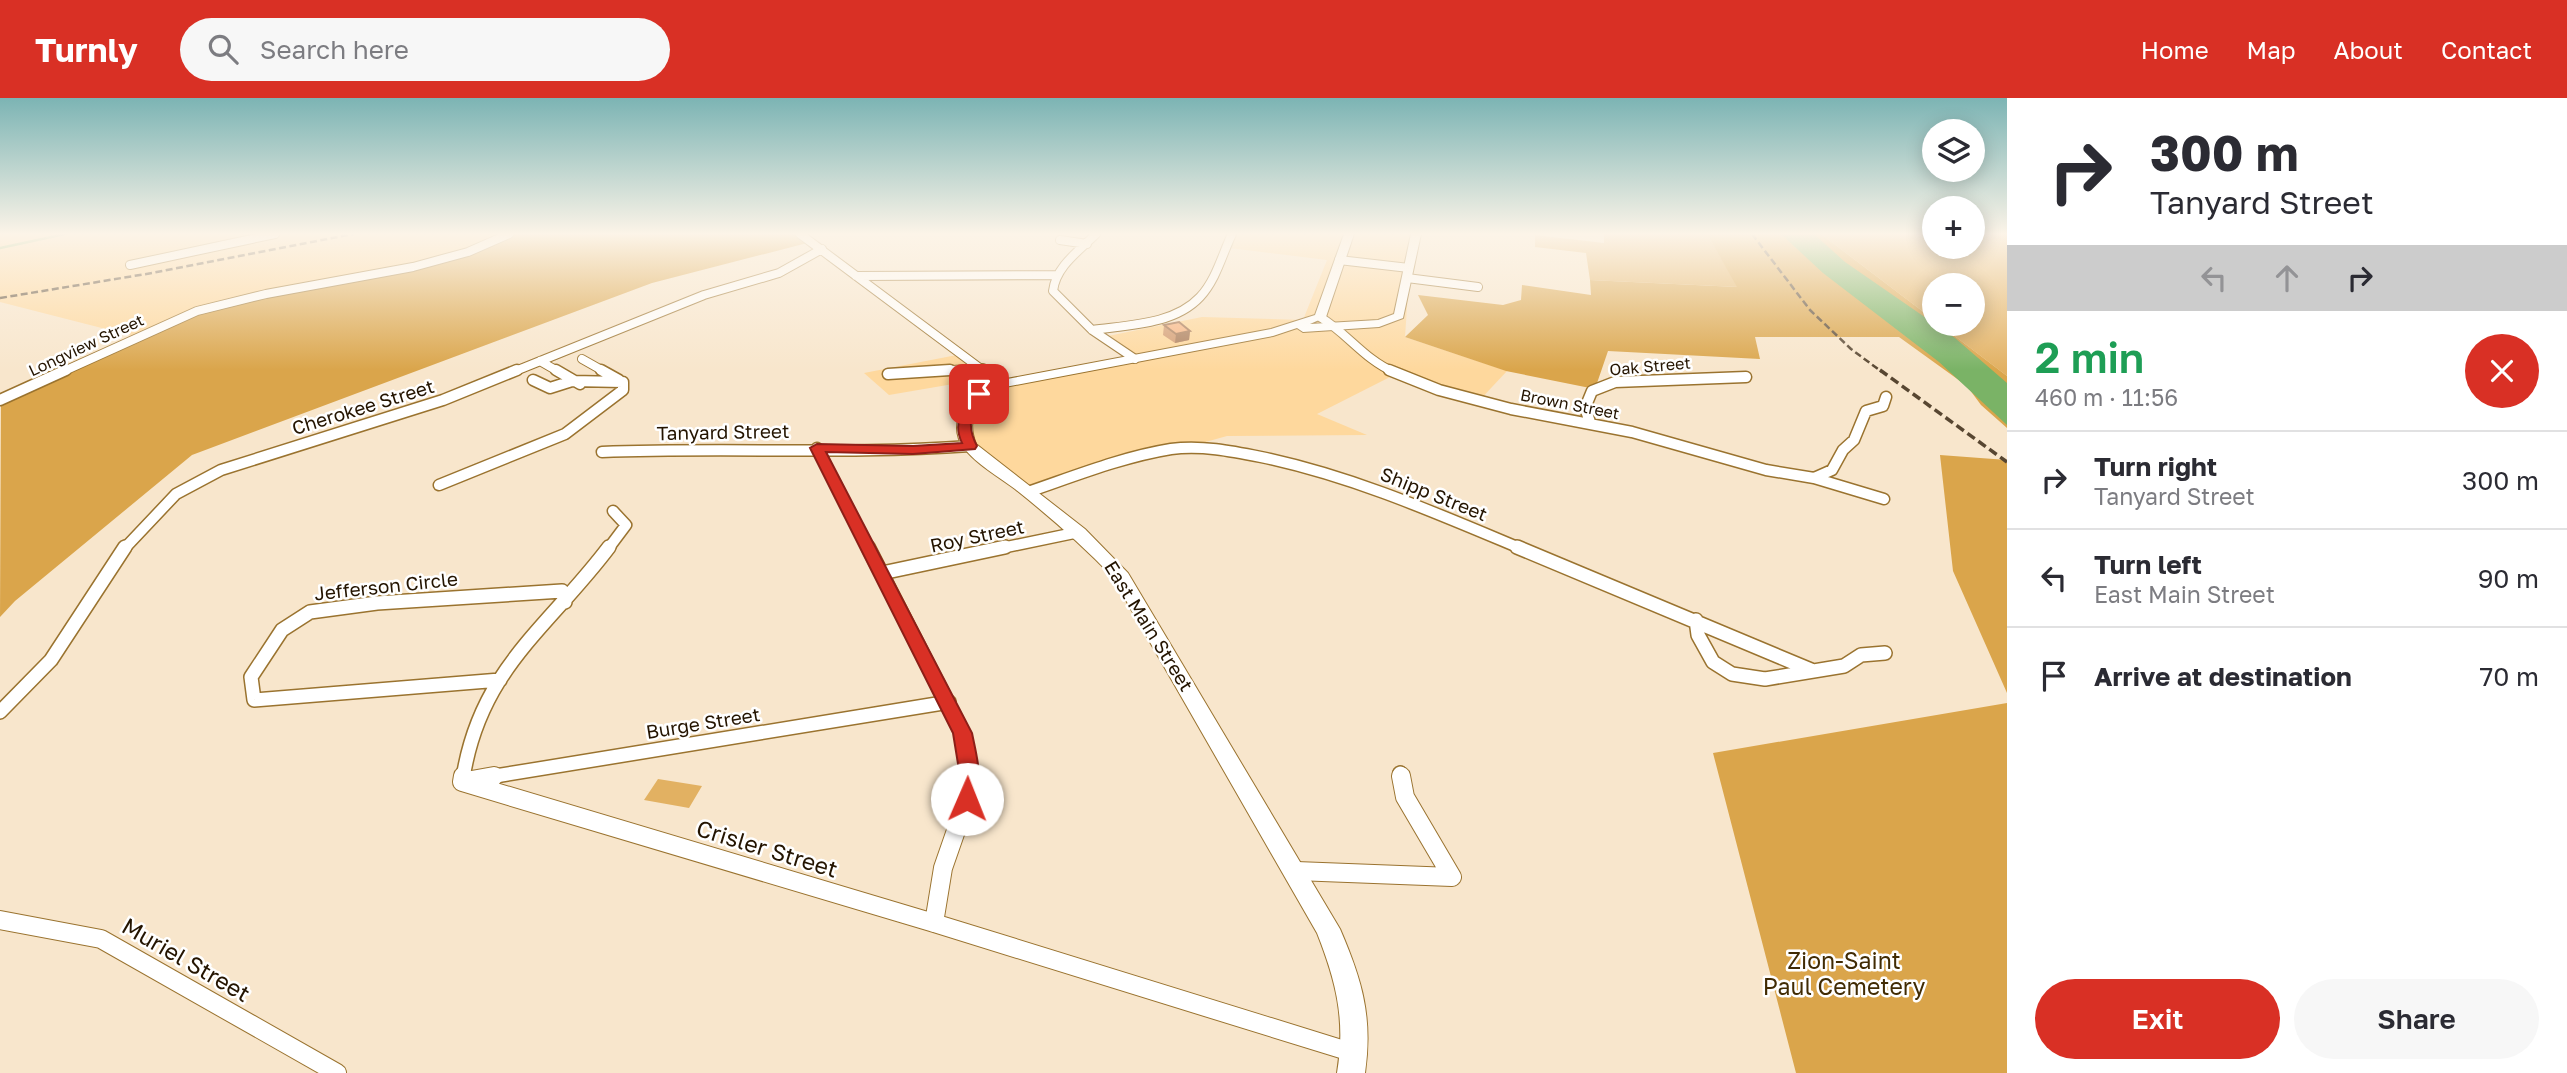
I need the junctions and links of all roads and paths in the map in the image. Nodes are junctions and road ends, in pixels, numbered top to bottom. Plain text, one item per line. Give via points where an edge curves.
1 (343, 280) edge
2 (757, 280) edge
3 (861, 280) edge
4 (1055, 280) edge
5 (1211, 280) edge
6 (1332, 280) edge
7 (1407, 280) edge
8 (1440, 280) edge
9 (1478, 287) dead end
10 (1320, 317) junction
11 (1337, 327) junction
12 (1283, 329) junction
13 (1092, 330) junction
14 (582, 359) dead end
15 (1135, 359) junction
16 (540, 362) junction
17 (982, 368) junction
18 (888, 374) dead end
19 (1746, 377) dead end
20 (533, 380) dead end
21 (572, 381) junction
22 (623, 385) junction
23 (996, 385) junction
24 (1886, 397) dead end
25 (0, 400) edge
26 (1590, 422) junction
27 (970, 446) junction
28 (817, 448) junction
29 (602, 452) dead end
30 (1814, 478) junction
31 (439, 485) dead end
32 (1028, 492) junction
33 (1884, 499) dead end
34 (612, 511) dead end
35 (1079, 532) junction
36 (882, 573) junction
37 (565, 602) junction
38 (1696, 620) junction
39 (1885, 653) dead end
40 (1811, 670) junction
41 (500, 680) junction
42 (949, 702) junction
43 (0, 712) edge
44 (1400, 773) dead end
45 (462, 782) junction
46 (1296, 871) junction
47 (0, 920) edge
48 (934, 923) junction
49 (1354, 1053) junction
50 (337, 1073) edge
51 (1350, 1073) edge

1 - 25 street, Longview Street via 197,311
2 - 16 street, Cherokee Street via 704,295
3 - 17 street
4 - 13 street via 1053,291
5 - 13 street via 1190,306 1166,316
6 - 10 main road
7 - 11 main road via 1400,314 1393,320
8 - 9 street
10 - 11 street
10 - 12 main road
11 - 12 main road
11 - 26 street, Brown Street via 1377,365 1439,390 1511,409
12 - 15 main road
13 - 15 street
14 - 22 street
15 - 23 main road
16 - 21 street
16 - 43 street, Cherokee Street via 443,400 221,470 176,494 127,545 51,660
17 - 18 street
17 - 23 street
19 - 26 street, Oak Street via 1615,382 1592,391 1585,408
20 - 21 street via 550,388
21 - 22 street via 584,386
22 - 31 street via 623,390 565,434
23 - 27 main road via 979,394 965,416 964,434
24 - 30 street via 1883,406 1866,411 1854,440 1832,470
26 - 30 street, Brown Street via 1766,470
27 - 28 street, Tanyard Street
27 - 32 main road, East Main Street
28 - 29 street, Tanyard Street
28 - 36 street
30 - 33 street, Brown Street
32 - 35 main road, East Main Street
32 - 38 street, Shipp Street via 1124,459 1173,449 1219,449 1375,488
34 - 37 street via 626,525
35 - 36 street, Roy Street
35 - 46 main road, East Main Street via 1119,573
36 - 42 street
37 - 41 street via 531,636
37 - 41 street, Jefferson Circle via 562,591 310,612 282,630 251,677 254,701
38 - 40 street, Shipp Street
38 - 40 street via 1698,635 1713,662 1732,674 1765,679
39 - 40 street
41 - 45 street via 465,752
42 - 45 street, Burge Street
42 - 48 street via 963,733 969,770 967,799 943,868
44 - 46 street via 1405,797 1452,877
45 - 48 street, Crisler Street
46 - 49 main road, East Main Street via 1347,976
47 - 50 street, Muriel Street via 101,939
48 - 49 street, Crisler Street
49 - 51 main road, East Main Street

